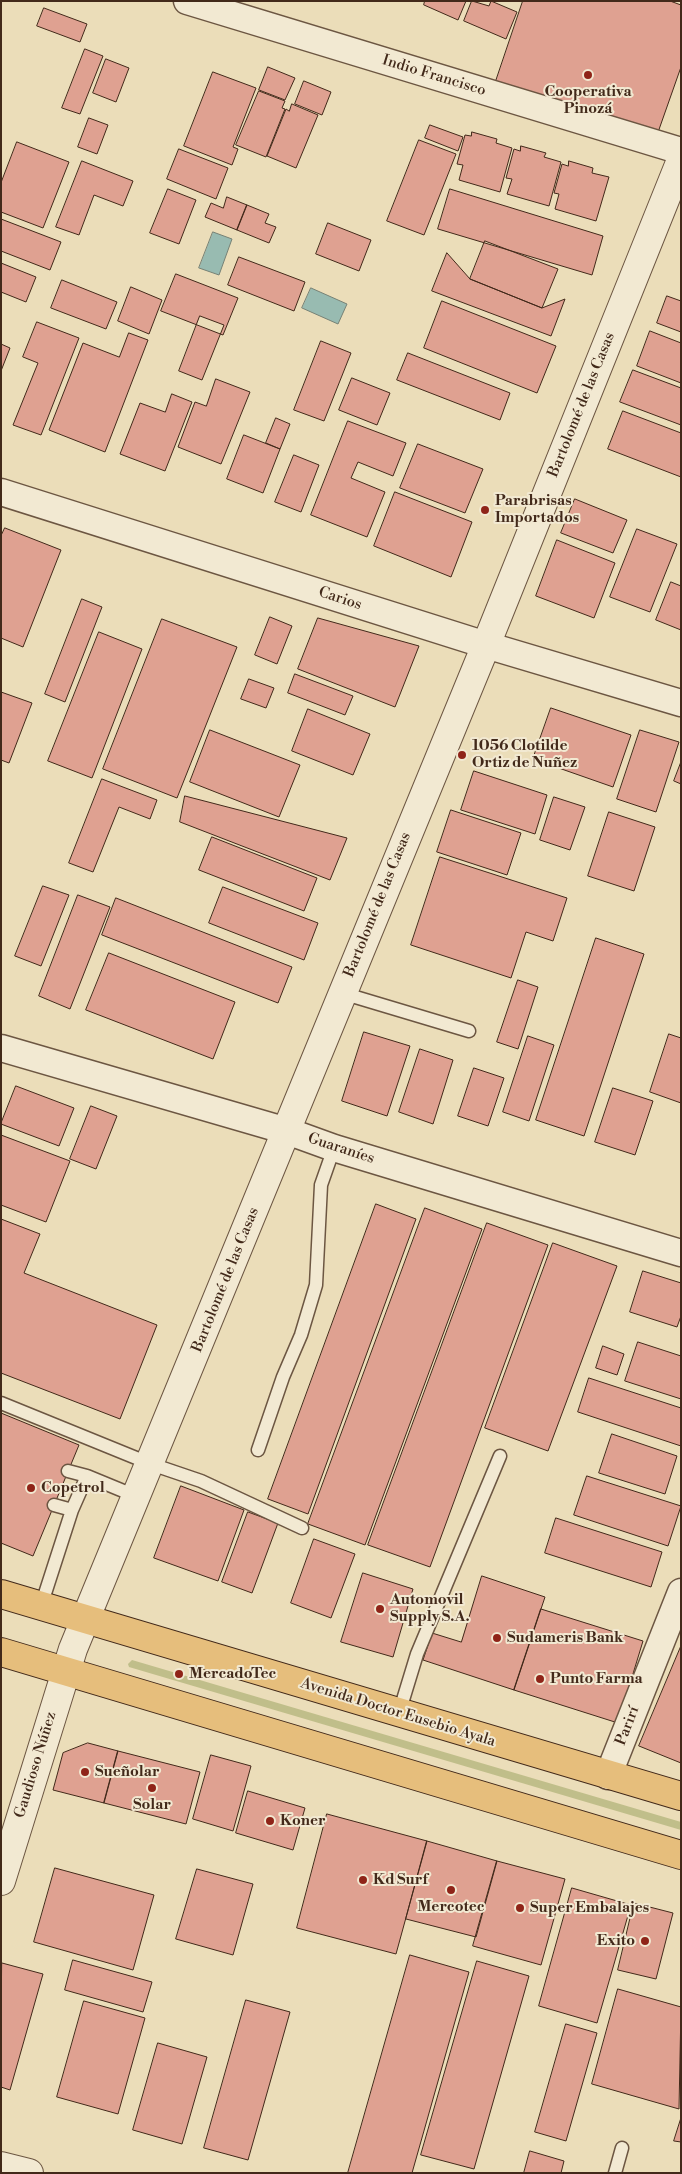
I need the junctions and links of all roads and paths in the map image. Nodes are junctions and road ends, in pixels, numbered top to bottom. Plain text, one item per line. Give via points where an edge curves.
1 (187, 1) edge
2 (681, 151) edge
3 (681, 160) edge
4 (1, 492) edge
5 (486, 645) junction
6 (681, 703) edge
7 (342, 993) junction
8 (469, 1031) dead end
9 (1, 1048) edge
10 (287, 1131) junction
11 (334, 1148) junction
12 (681, 1253) edge
13 (1, 1403) edge
14 (258, 1450) dead end
15 (500, 1456) dead end
16 (151, 1464) junction
17 (68, 1470) dead end
18 (87, 1476) junction
19 (138, 1496) junction
20 (54, 1504) dead end
21 (72, 1510) junction
22 (302, 1528) dead end
23 (681, 1592) edge
24 (1, 1594) edge
25 (41, 1606) junction
26 (87, 1620) junction
27 (1, 1652) edge
28 (69, 1660) junction
29 (399, 1713) junction
30 (608, 1776) junction
31 (681, 1796) edge
32 (681, 1855) edge
33 (1, 1881) edge
34 (622, 2148) dead end
35 (1, 2166) edge
36 (29, 2173) edge
37 (614, 2173) edge

1 - 2 street, Indio Francisco
3 - 5 street, Bartolomé de las Casas
4 - 5 street, Carios
5 - 6 street, Carios
5 - 7 street, Bartolomé de las Casas
7 - 8 lane
7 - 10 street, Bartolomé de las Casas
9 - 10 street, Guaraníes
10 - 11 street, Guaraníes
10 - 16 street, Bartolomé de las Casas
11 - 12 street, Guaraníes
11 - 14 lane via 321,1185 316,1284 302,1335 283,1377
13 - 16 lane
15 - 29 lane via 417,1654
16 - 19 street, Bartolomé de las Casas
16 - 22 lane via 200,1481
17 - 18 lane
18 - 19 lane
18 - 21 lane
19 - 26 street, Bartolomé de las Casas
20 - 21 lane
21 - 25 lane
23 - 30 street, Parirí
24 - 25 highway, Avenida Doctor Eusebio Ayala
25 - 26 highway, Avenida Doctor Eusebio Ayala
26 - 28 street, Bartolomé de las Casas
26 - 29 highway, Avenida Doctor Eusebio Ayala
27 - 28 highway
28 - 32 highway
28 - 33 street, Gaudioso Núñez
29 - 30 highway, Avenida Doctor Eusebio Ayala
30 - 31 highway, Avenida Doctor Eusebio Ayala
34 - 37 lane
35 - 36 street

